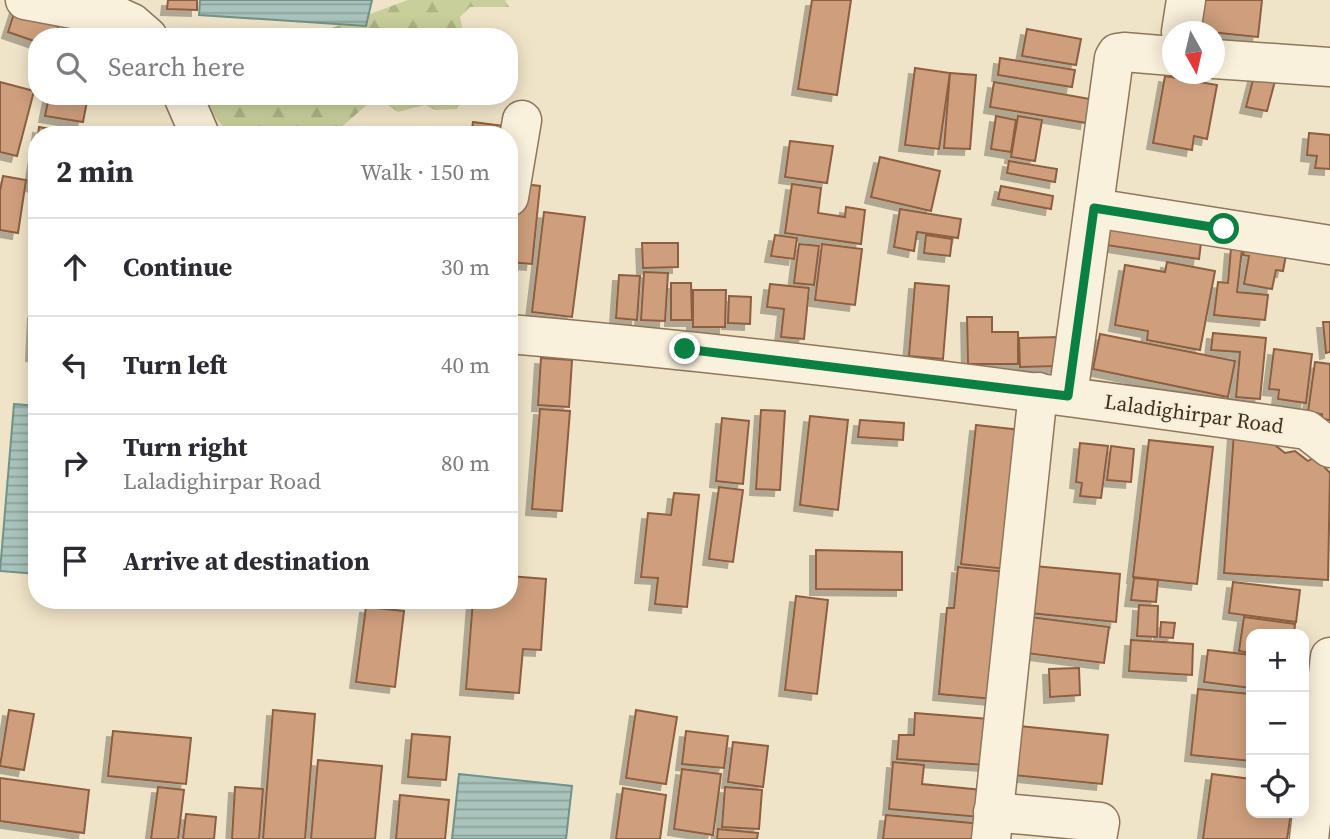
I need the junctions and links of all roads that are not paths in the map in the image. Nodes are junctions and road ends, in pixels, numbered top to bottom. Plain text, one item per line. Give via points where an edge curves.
1 (25, 0) edge
2 (1186, 0) edge
3 (1183, 21) edge
4 (144, 22) edge
5 (1162, 55) edge
6 (1225, 60) edge
7 (1330, 67) edge
8 (187, 105) edge
9 (522, 120) dead end
10 (196, 126) edge
11 (518, 144) edge
12 (1094, 208) junction
13 (1330, 245) edge
14 (518, 335) edge
15 (1053, 394) junction
16 (1330, 448) edge
17 (1330, 657) edge
18 (992, 826) edge
19 (1097, 839) edge
20 (1309, 839) edge

1 - 4 street
2 - 3 street
5 - 12 street via 1124,51 1114,58
6 - 7 street
8 - 10 street
9 - 11 street
12 - 13 street
12 - 15 street
14 - 15 street, Laladighirpar Road via 685,349
15 - 16 street, Laladighirpar Road via 1307,430
15 - 18 street
17 - 20 street
18 - 19 street via 1100,822

